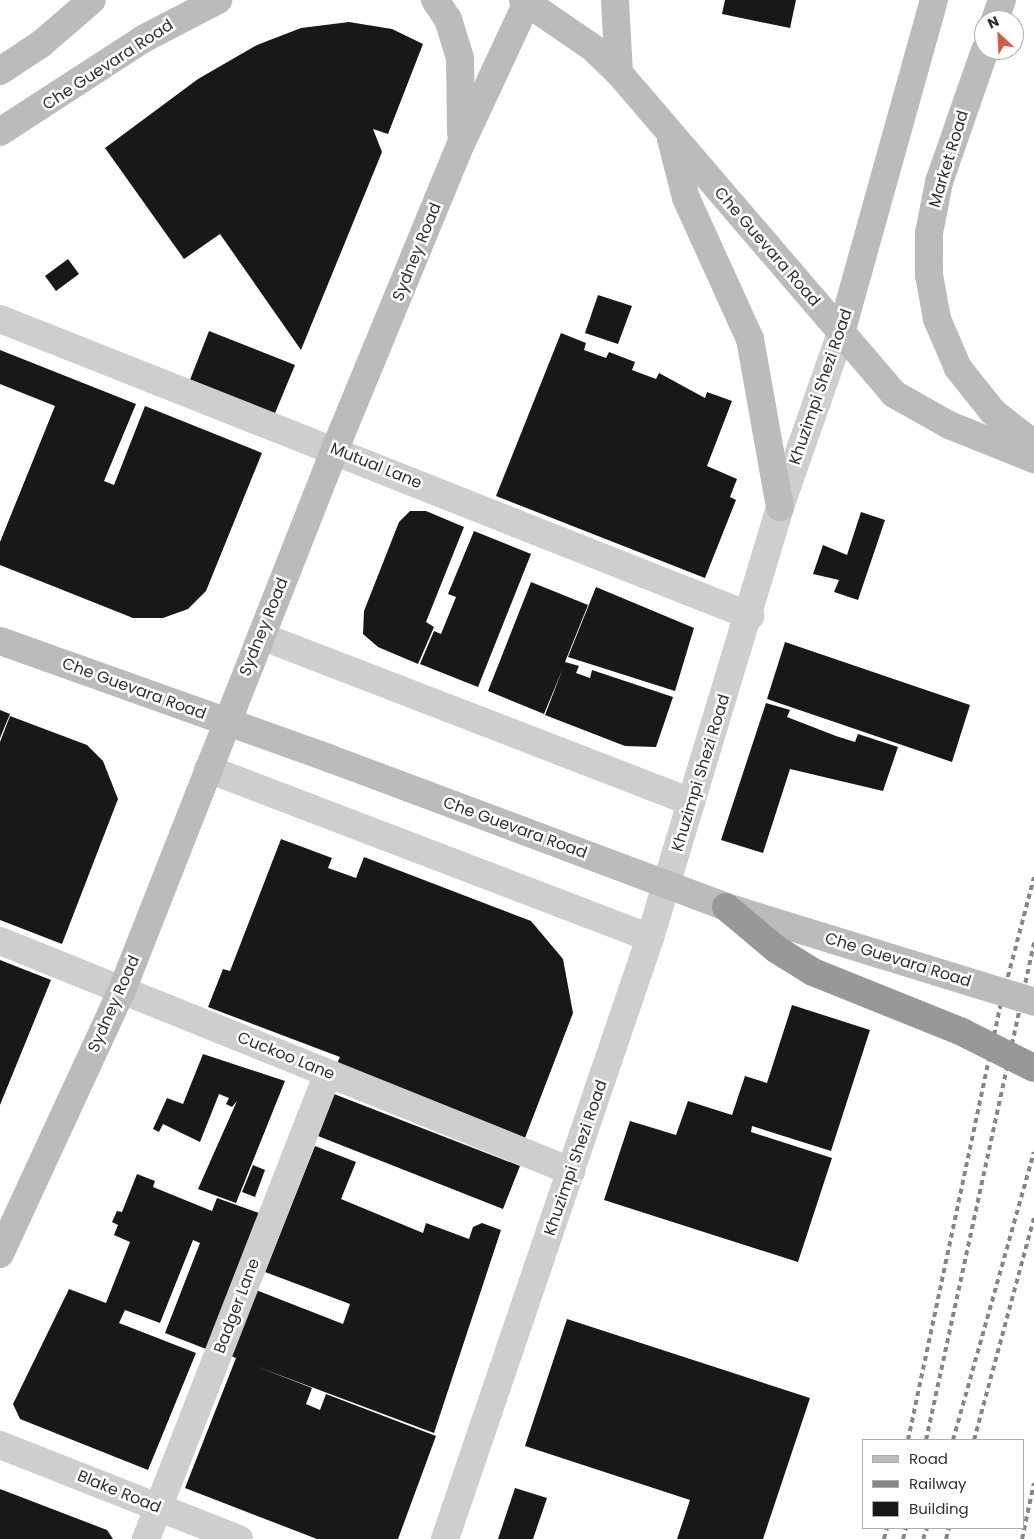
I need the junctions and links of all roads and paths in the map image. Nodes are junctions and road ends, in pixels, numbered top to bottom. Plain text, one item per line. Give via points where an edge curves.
1 (92, 0) edge
2 (218, 0) edge
3 (435, 0) edge
4 (615, 0) edge
5 (934, 0) edge
6 (526, 1) edge
7 (41, 44) junction
8 (982, 60) edge
9 (0, 71) edge
10 (619, 72) junction
11 (0, 91) edge
12 (0, 132) edge
13 (669, 133) junction
14 (461, 144) junction
15 (0, 318) edge
16 (841, 333) junction
17 (1034, 444) edge
18 (335, 449) junction
19 (1034, 459) edge
20 (780, 507) junction
21 (750, 616) junction
22 (261, 636) junction
23 (0, 640) edge
24 (226, 723) junction
25 (208, 769) junction
26 (691, 802) junction
27 (726, 906) junction
28 (650, 938) junction
29 (0, 941) edge
30 (122, 990) junction
31 (1034, 1002) edge
32 (1034, 1068) edge
33 (328, 1073) junction
34 (572, 1171) junction
35 (0, 1254) edge
36 (0, 1444) edge
37 (158, 1508) junction
38 (146, 1539) edge
39 (239, 1539) edge
40 (445, 1539) edge

1 - 7 main road
2 - 12 main road, Che Guevara Road via 143,40
3 - 14 main road via 448,18 460,58
4 - 10 main road
5 - 16 main road, Khuzimpi Shezi Road
6 - 10 main road, Che Guevara Road
6 - 14 main road, Sydney Road
7 - 9 main road
7 - 11 main road
8 - 17 main road, Market Road via 939,182 929,233 929,275 936,318 958,368 993,412
10 - 13 main road, Che Guevara Road
13 - 16 main road, Che Guevara Road
13 - 20 main road via 686,198 750,339
14 - 18 main road, Sydney Road
15 - 18 street, Mutual Lane
16 - 19 main road, Che Guevara Road via 894,394 949,425
16 - 20 street, Khuzimpi Shezi Road
18 - 21 street, Mutual Lane
18 - 22 main road, Sydney Road
20 - 21 street, Khuzimpi Shezi Road
21 - 26 street, Khuzimpi Shezi Road
22 - 24 main road, Sydney Road
22 - 26 street
23 - 24 main road, Che Guevara Road
24 - 25 main road, Sydney Road
24 - 27 main road, Che Guevara Road, bridge
25 - 28 street
25 - 30 main road, Sydney Road
26 - 28 street, Khuzimpi Shezi Road
27 - 31 main road, Che Guevara Road, bridge
27 - 32 highway, bridge via 776,950 813,972 962,1032
28 - 34 street, Khuzimpi Shezi Road
29 - 30 street, Cuckoo Lane
30 - 33 street, Cuckoo Lane
30 - 35 main road, Sydney Road
33 - 34 street, Cuckoo Lane
33 - 37 street, Badger Lane
34 - 40 street, Khuzimpi Shezi Road
36 - 37 street, Blake Road
37 - 38 street, Badger Lane
37 - 39 street, Blake Road

